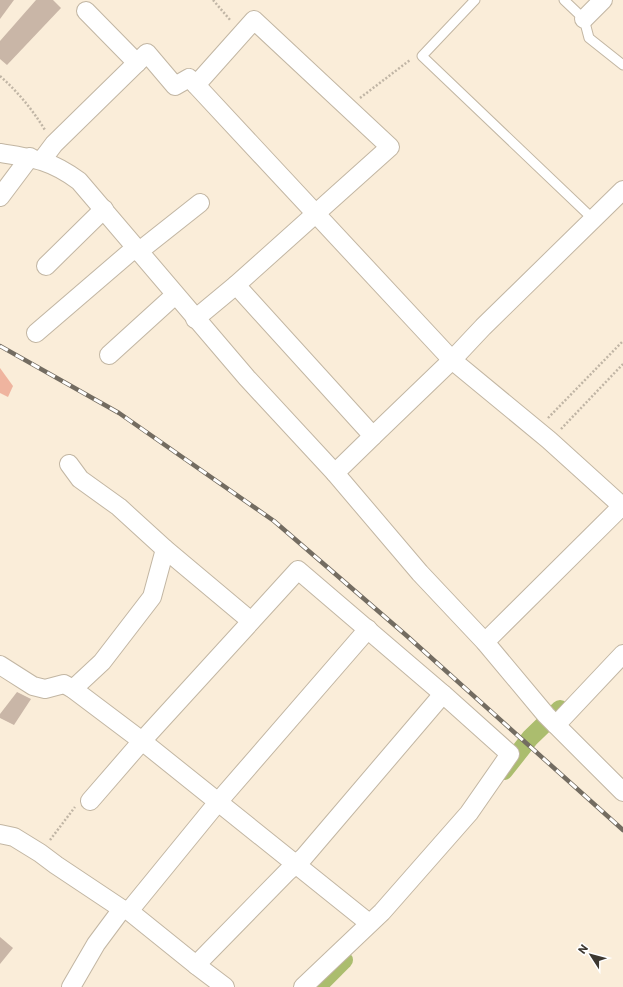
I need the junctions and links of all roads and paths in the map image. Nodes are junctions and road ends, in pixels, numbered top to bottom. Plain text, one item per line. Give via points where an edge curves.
1 (213, 0) edge
2 (475, 0) edge
3 (564, 0) edge
4 (603, 0) edge
5 (86, 11) dead end
6 (584, 19) junction
7 (242, 34) junction
8 (422, 56) junction
9 (137, 63) junction
10 (623, 65) edge
11 (0, 76) edge
12 (196, 85) junction
13 (348, 108) junction
14 (54, 144) junction
15 (0, 153) edge
16 (36, 159) junction
17 (623, 190) edge
18 (0, 197) edge
19 (200, 203) dead end
20 (104, 209) junction
21 (315, 214) junction
22 (592, 219) junction
23 (137, 250) junction
24 (46, 266) dead end
25 (236, 285) junction
26 (175, 295) junction
27 (195, 319) junction
28 (36, 333) dead end
29 (623, 341) edge
30 (109, 355) dead end
31 (452, 360) junction
32 (623, 364) edge
33 (543, 435) junction
34 (373, 436) junction
35 (69, 464) dead end
36 (335, 473) junction
37 (622, 507) edge
38 (165, 549) junction
39 (251, 621) junction
40 (368, 629) junction
41 (485, 642) junction
42 (623, 654) edge
43 (0, 665) edge
44 (73, 689) junction
45 (443, 694) junction
46 (551, 720) junction
47 (142, 741) junction
48 (623, 792) edge
49 (90, 801) joint
50 (218, 802) junction
51 (0, 834) edge
52 (40, 853) junction
53 (296, 864) junction
54 (125, 910) junction
55 (369, 923) junction
56 (201, 976) edge
57 (71, 987) edge
58 (225, 987) edge
59 (303, 987) edge

1 - 7 path
2 - 8 lane
3 - 6 lane
4 - 6 street
5 - 9 street
6 - 10 lane via 589,38
7 - 12 street
7 - 13 street via 254,20
8 - 13 path via 416,56
8 - 22 lane
9 - 12 street via 147,53 175,86 189,78
9 - 14 street
11 - 14 path via 34,112
12 - 21 street
13 - 21 street via 390,147
14 - 16 street
15 - 16 street
16 - 18 street
16 - 20 street via 65,171 79,181
17 - 22 street
19 - 23 street
20 - 23 street
20 - 24 street
21 - 25 street
21 - 31 street
22 - 31 street
23 - 26 street
23 - 28 street
25 - 27 street
25 - 34 street
26 - 27 street
26 - 30 street
27 - 36 street
29 - 33 path
31 - 33 street
31 - 34 street
32 - 33 path
33 - 37 street
34 - 36 street
35 - 38 street via 80,479 119,507
36 - 41 street via 420,573
37 - 41 street
38 - 39 street
38 - 44 street via 152,597 102,662
39 - 40 street via 298,570
39 - 47 street
40 - 45 street
40 - 50 street
41 - 46 street
42 - 46 street
43 - 44 street via 33,686 45,689 64,684
44 - 47 street
45 - 53 street via 310,851
45 - 55 street via 510,754 469,813 382,912
46 - 48 street
47 - 49 street
47 - 50 street
49 - 52 path via 80,800
50 - 53 street
50 - 54 street
51 - 52 street via 14,837
52 - 54 street
53 - 55 street
53 - 56 street
54 - 56 street
54 - 57 street via 96,944
55 - 59 street
56 - 58 street

